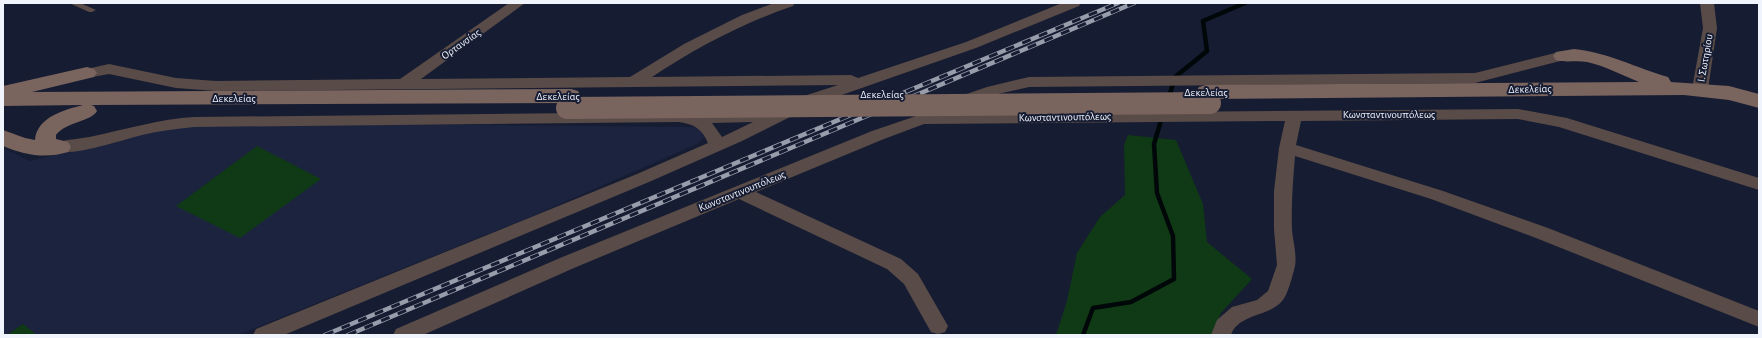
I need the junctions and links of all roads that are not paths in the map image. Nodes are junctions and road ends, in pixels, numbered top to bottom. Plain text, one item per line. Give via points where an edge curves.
1 (73, 3) edge
2 (518, 3) edge
3 (788, 3) edge
4 (1074, 3) edge
5 (1707, 3) edge
6 (92, 10) dead end
7 (1563, 56) junction
8 (87, 73) junction
9 (868, 79) junction
10 (633, 82) junction
11 (404, 84) junction
12 (1759, 88) edge
13 (1593, 89) junction
14 (1692, 89) junction
15 (3, 92) edge
16 (1206, 92) junction
17 (1722, 92) junction
18 (976, 95) junction
19 (3, 99) edge
20 (1759, 101) edge
21 (84, 105) junction
22 (1759, 109) edge
23 (3, 111) edge
24 (786, 112) junction
25 (1294, 115) junction
26 (998, 117) junction
27 (693, 118) junction
28 (922, 119) junction
29 (3, 137) edge
30 (717, 145) junction
31 (60, 148) junction
32 (1287, 148) junction
33 (1759, 184) edge
34 (740, 192) junction
35 (1759, 319) edge
36 (938, 326) dead end
37 (414, 333) edge
38 (263, 335) edge
39 (1220, 335) edge

1 - 6 lane
2 - 11 street, Ορτανσίας
3 - 10 street via 724,28
4 - 9 street via 971,45
5 - 14 street, Ι. Σωτηρίου via 1710,28
7 - 13 main road via 1576,57 1599,67 1606,78 1604,83
7 - 14 main road via 1586,55 1641,76
7 - 16 street via 1475,78
8 - 11 street via 109,69 176,83 209,86
8 - 15 main road
8 - 21 main road via 70,87 71,93
9 - 10 street
9 - 24 street via 810,100
10 - 11 street
12 - 17 main road
13 - 14 main road, Δεκελείας
13 - 16 main road, Δεκελείας
14 - 17 main road, Δεκελείας
16 - 18 street via 1148,81 1029,82
16 - 21 main road, Δεκελείας, bridge via 569,102
16 - 22 main road, Δεκελείας via 1689,99 1728,101
17 - 20 main road, Δεκελείας
18 - 26 street
18 - 28 street
19 - 21 main road, Δεκελείας
21 - 23 main road, Δεκελείας
21 - 31 main road via 47,132 45,142
24 - 27 street via 749,117
24 - 30 street
25 - 26 street, Κωνσταντινουπόλεως
25 - 32 street
25 - 33 street, Κωνσταντινουπόλεως via 1499,114 1537,117 1561,122
26 - 28 street, Κωνσταντινουπόλεως
27 - 30 street via 706,124
27 - 31 street via 194,122 145,128
28 - 34 street, Κωνσταντινουπόλεως
29 - 31 main road via 30,148
30 - 38 street
32 - 35 street via 1437,195 1527,227
32 - 39 street via 1283,191 1286,265 1276,295 1263,306 1239,313 1224,326
34 - 36 street via 894,264 911,279
34 - 37 street, Κωνσταντινουπόλεως via 567,263

